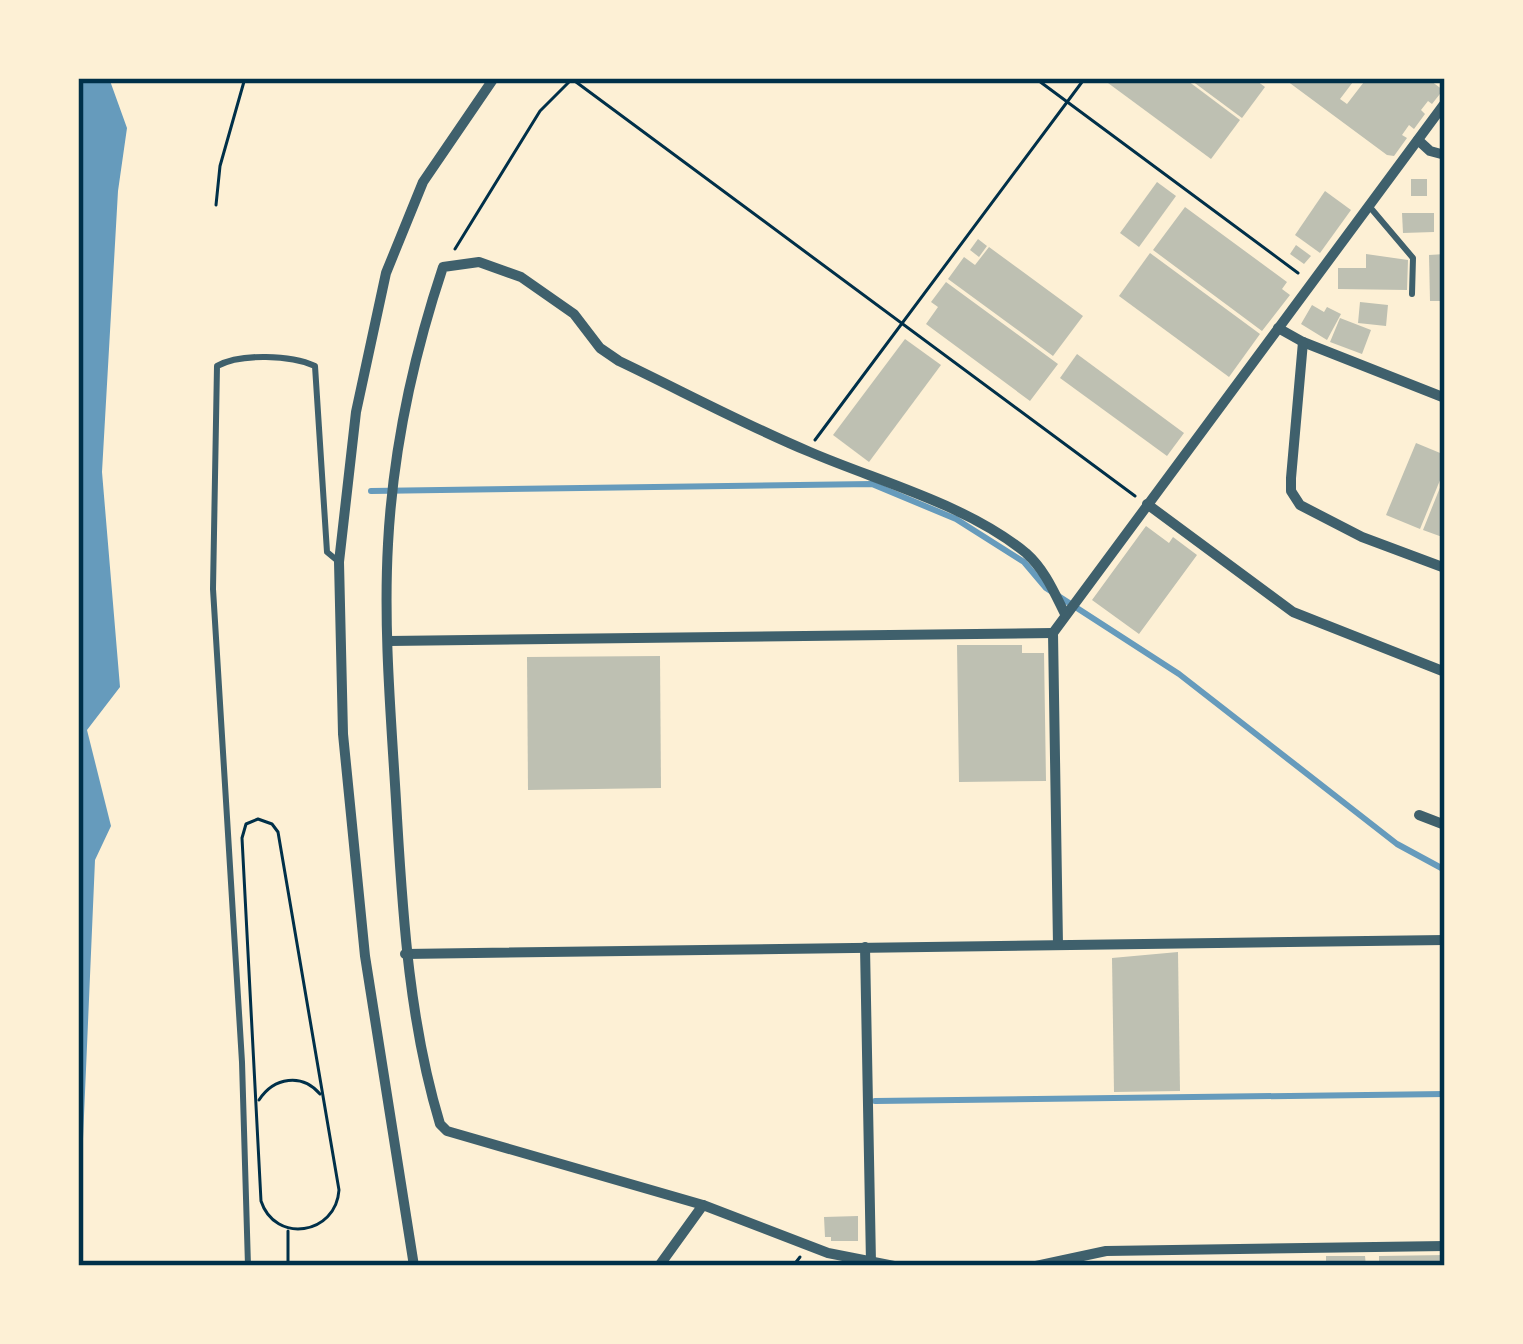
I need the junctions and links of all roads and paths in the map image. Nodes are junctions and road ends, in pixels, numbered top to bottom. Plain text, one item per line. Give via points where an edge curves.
1 (245, 78) edge
2 (494, 78) edge
3 (1035, 78) edge
4 (1084, 78) edge
5 (573, 79) edge
6 (1067, 102) junction
7 (1445, 103) edge
8 (1418, 140) junction
9 (1445, 155) edge
10 (215, 206) dead end
11 (1369, 206) junction
12 (443, 267) junction
13 (1311, 283) junction
14 (1412, 295) dead end
15 (902, 323) junction
16 (1278, 328) junction
17 (1303, 342) junction
18 (1445, 398) edge
19 (807, 451) junction
20 (1147, 504) junction
21 (339, 562) junction
22 (1445, 568) edge
23 (1065, 614) junction
24 (1053, 633) junction
25 (389, 641) junction
26 (1445, 672) edge
27 (1419, 815) dead end
28 (1445, 825) edge
29 (1445, 940) edge
30 (1058, 945) junction
31 (865, 947) junction
32 (406, 953) junction
33 (323, 1100) junction
34 (256, 1106) junction
35 (703, 1204) junction
36 (288, 1229) junction
37 (1445, 1246) edge
38 (288, 1262) dead end
39 (870, 1263) edge
40 (1056, 1264) edge
41 (248, 1266) edge
42 (414, 1266) edge
43 (658, 1266) edge
44 (894, 1266) edge
45 (1036, 1266) edge

1 - 10 path
2 - 21 street via 423,182 386,273 356,412
3 - 6 path
4 - 6 path
5 - 12 path via 540,112
5 - 15 path
6 - 13 path
6 - 15 path
7 - 8 street
8 - 9 street
8 - 11 street
11 - 13 street
11 - 14 lane via 1413,258
12 - 19 street via 479,262 521,277 574,314 619,361
12 - 25 street via 399,439
13 - 16 street
15 - 19 path
15 - 20 path
16 - 17 street
16 - 20 street
17 - 18 street
17 - 22 street via 1293,496 1363,537
19 - 23 street via 939,502 1020,548
20 - 23 street
20 - 26 street via 1293,612
21 - 41 lane via 327,552 317,369 302,360 217,365 213,589
21 - 42 street via 343,734 363,934
23 - 24 street
24 - 25 street
24 - 30 street
25 - 32 street
27 - 28 street
29 - 30 street
30 - 31 street
31 - 32 street
31 - 39 street
32 - 35 street via 437,1117 447,1131
33 - 34 path via 295,1079 272,1086
33 - 34 path via 278,832 258,819 242,838
33 - 36 path via 338,1201 316,1226
34 - 36 path via 261,1201 269,1219
35 - 39 street
35 - 43 street
36 - 38 path
37 - 40 street via 1106,1251
39 - 44 street
40 - 45 street

